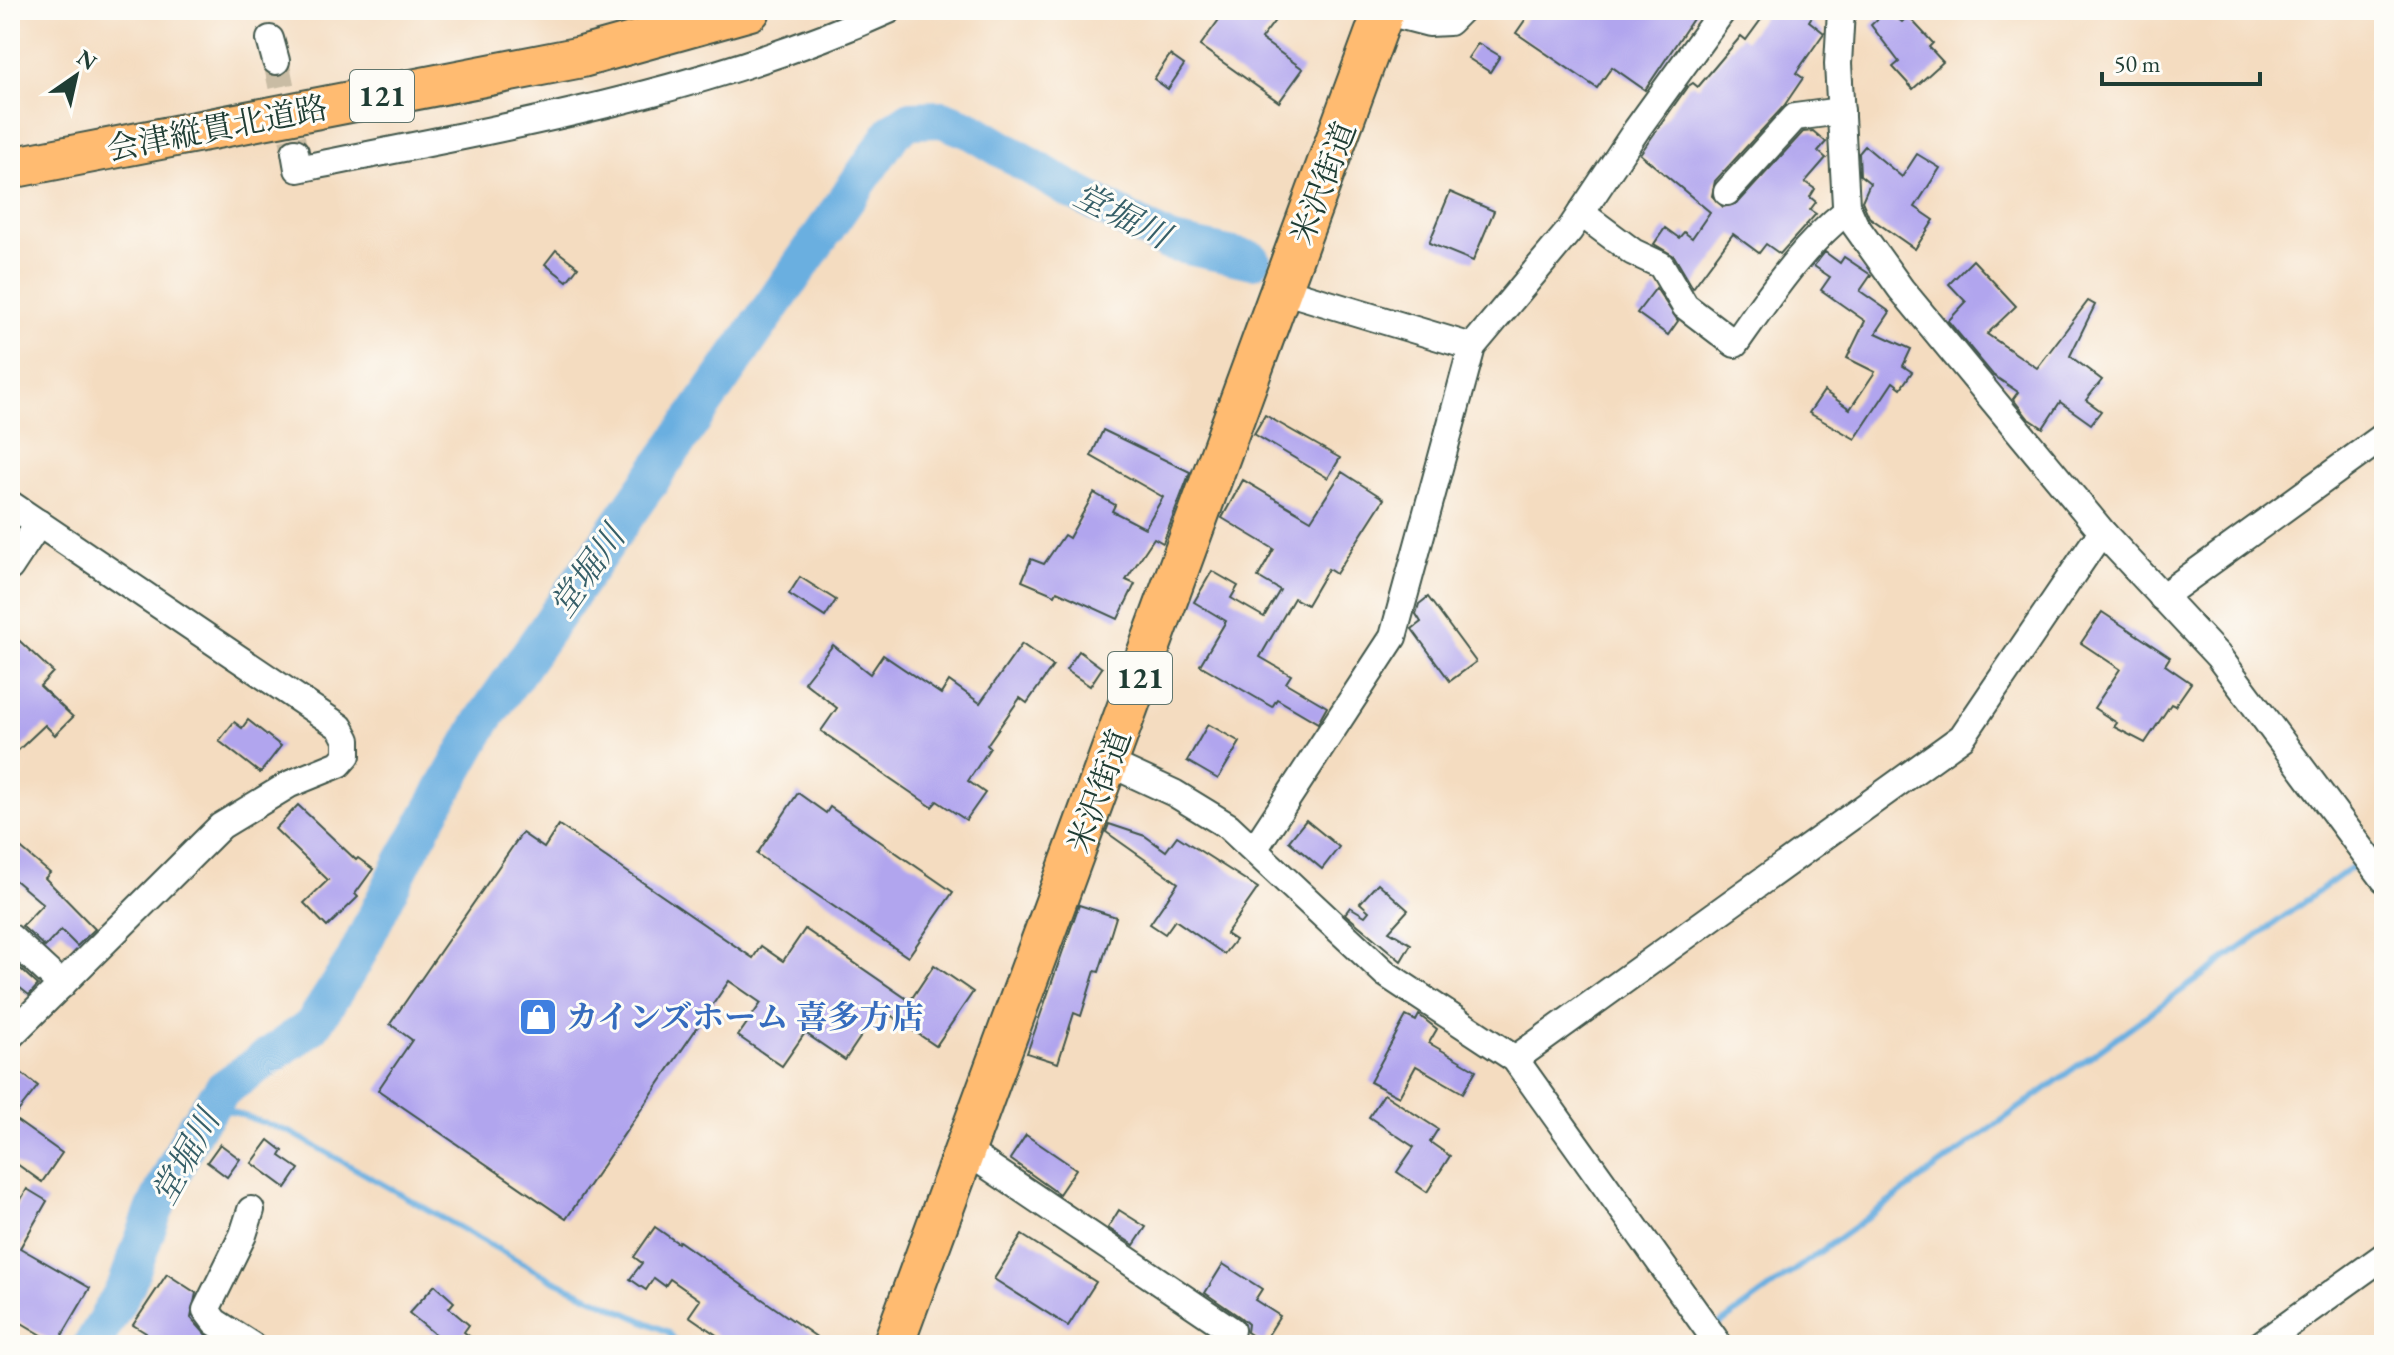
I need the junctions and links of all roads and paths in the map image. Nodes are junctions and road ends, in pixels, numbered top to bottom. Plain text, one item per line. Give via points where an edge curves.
1 (667, 10) edge
2 (750, 10) edge
3 (889, 10) edge
4 (1461, 10) edge
5 (1723, 10) edge
6 (1841, 10) edge
7 (1382, 11) edge
8 (1841, 111) junction
9 (10, 142) edge
10 (295, 152) dead end
11 (10, 168) edge
12 (1727, 192) dead end
13 (1848, 210) junction
14 (1581, 213) junction
15 (1282, 290) junction
16 (1472, 347) junction
17 (2384, 436) edge
18 (10, 504) edge
19 (39, 523) junction
20 (2104, 534) junction
21 (10, 567) edge
22 (2162, 597) junction
23 (1109, 763) junction
24 (1257, 845) dead end
25 (2381, 869) edge
26 (10, 937) edge
27 (62, 985) junction
28 (10, 1036) edge
29 (1515, 1059) junction
30 (966, 1151) junction
31 (251, 1210) dead end
32 (2384, 1256) edge
33 (1231, 1330) dead end
34 (251, 1345) edge
35 (893, 1345) edge
36 (1719, 1345) edge
37 (2260, 1345) edge

1 - 9 highway, 会津縦貫北道路 / 121
2 - 11 highway, 会津縦貫北道路 / 121 via 582,57
3 - 10 street via 703,76 536,122 298,169
4 - 7 street via 1449,22 1429,23
5 - 14 street
6 - 8 street
7 - 15 highway, 米沢街道 / 121
8 - 12 street via 1795,117
8 - 13 street
13 - 14 street via 1790,268 1735,344 1685,306 1661,265 1633,252
13 - 20 street via 1901,289
14 - 16 street
15 - 16 street
15 - 23 highway, 米沢街道 / 121
16 - 24 street via 1393,637
17 - 22 street
18 - 19 street
19 - 21 street
19 - 27 street via 281,685 340,727 347,740 347,755 339,764 290,784 221,826
20 - 22 street
20 - 29 street via 1962,737
22 - 25 street via 2218,656
23 - 29 street via 1228,826 1386,974
23 - 30 highway, 米沢街道 / 121
26 - 27 street
27 - 28 street
29 - 36 street
30 - 33 street
30 - 35 highway, 米沢街道 / 121
31 - 34 street via 206,1310
32 - 37 street

